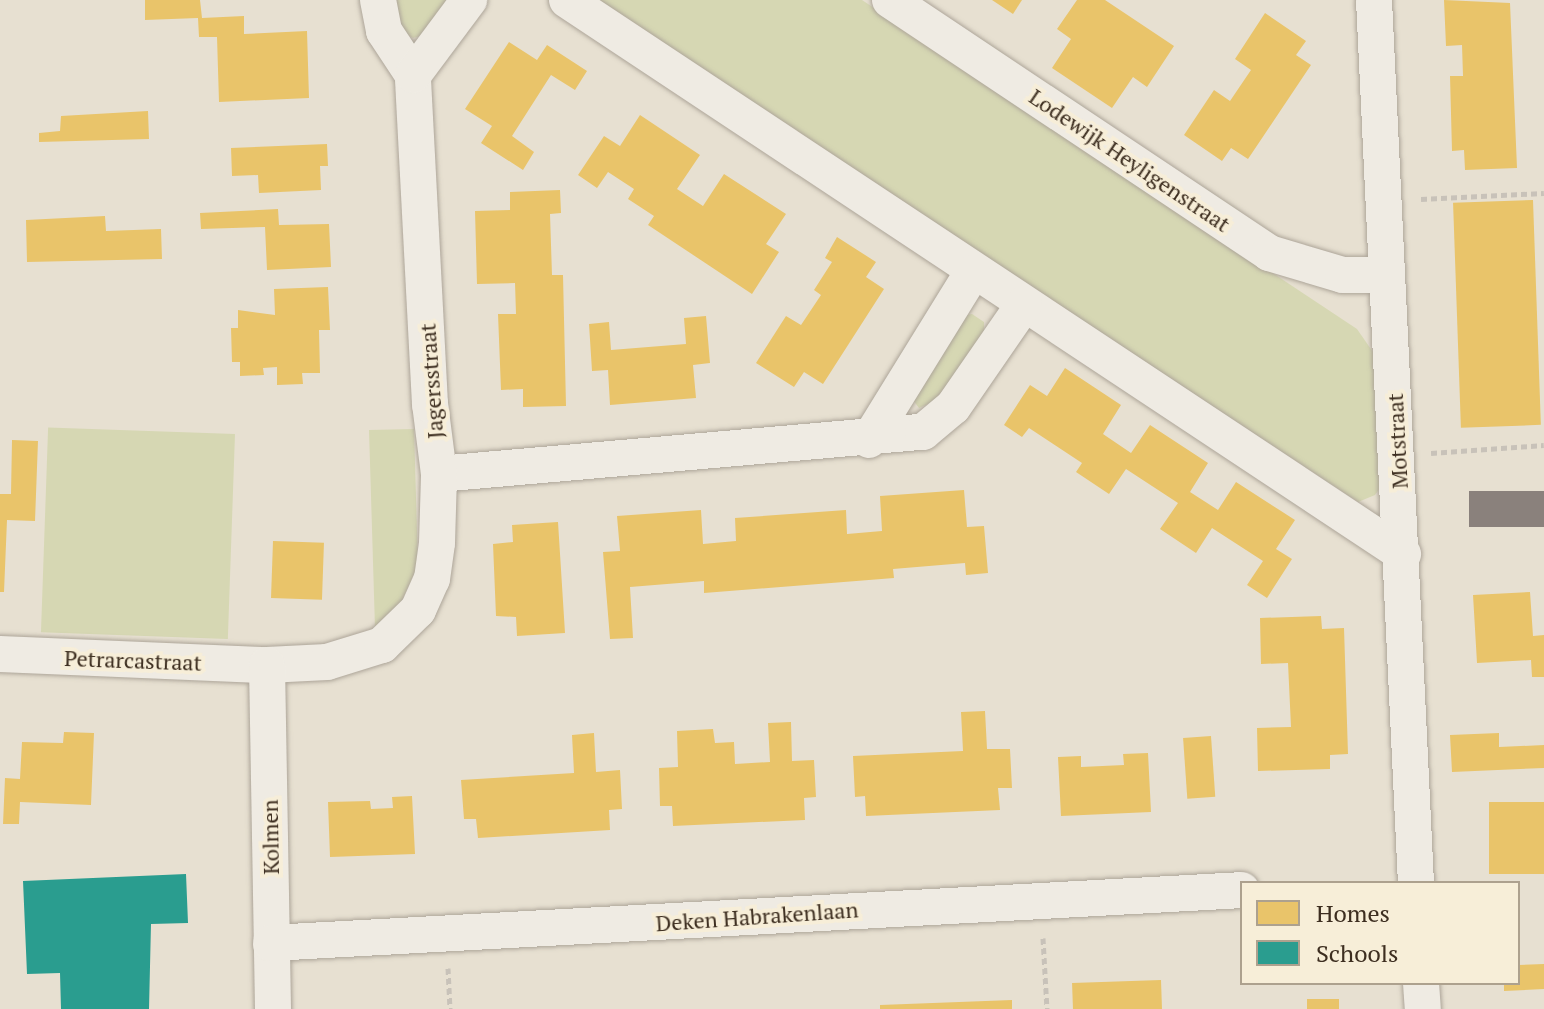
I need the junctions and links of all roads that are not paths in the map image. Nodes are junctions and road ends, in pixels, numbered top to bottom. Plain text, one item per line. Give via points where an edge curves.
1 (378, 0) edge
2 (469, 0) edge
3 (567, 0) edge
4 (890, 0) edge
5 (1374, 0) edge
6 (413, 75) junction
7 (972, 273) junction
8 (1386, 275) junction
9 (1024, 304) junction
10 (869, 440) junction
11 (439, 474) junction
12 (1403, 554) junction
13 (0, 654) edge
14 (267, 665) junction
15 (1406, 881) edge
16 (1240, 890) edge
17 (271, 943) junction
18 (1421, 985) edge
19 (273, 1009) edge
20 (1423, 1009) edge

1 - 6 street via 384,31
2 - 6 street
3 - 7 street
4 - 8 street, Lodewijk Heyligenstraat via 1269,253 1343,275
5 - 8 street, Motstraat
6 - 11 street, Jagersstraat via 430,404
7 - 9 street
7 - 10 street
8 - 12 street, Motstraat
9 - 10 street via 938,425
9 - 12 street
10 - 11 street
11 - 14 street, Jagersstraat via 432,579 402,631 355,656
12 - 15 street, Motstraat
13 - 14 street, Petrarcastraat
14 - 17 street, Kolmen
16 - 17 street, Deken Habrakenlaan
17 - 19 street, Kolmen
18 - 20 street

